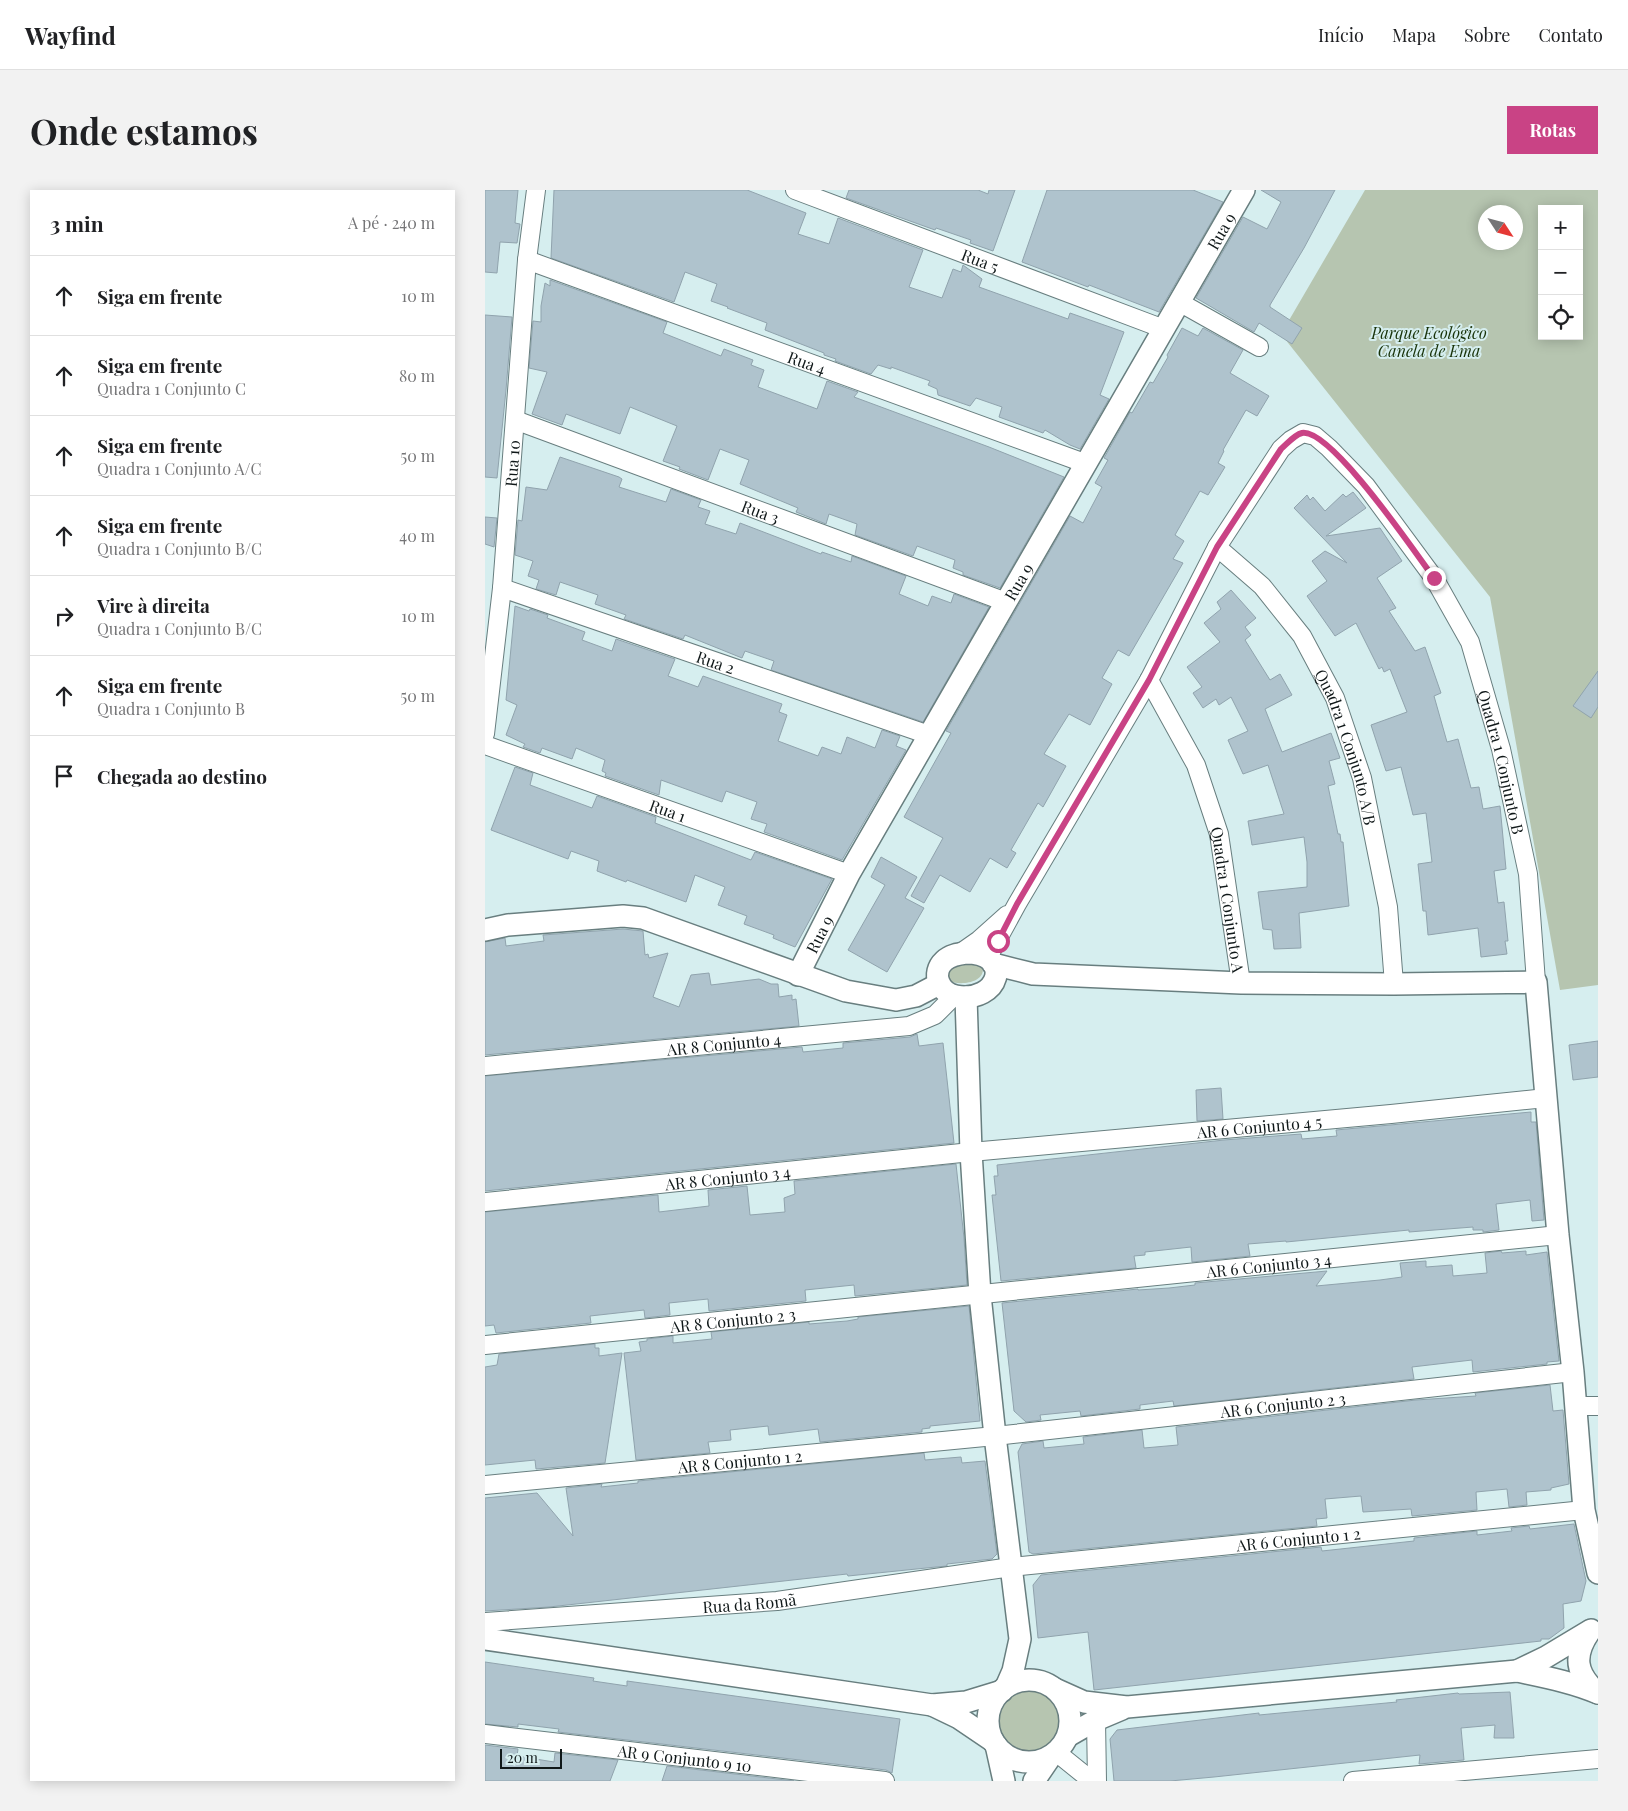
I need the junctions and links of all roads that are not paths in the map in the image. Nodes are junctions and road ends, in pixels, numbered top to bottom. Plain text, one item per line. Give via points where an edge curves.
1 (536, 190) edge
2 (795, 190) edge
3 (1244, 190) edge
4 (527, 260) junction
5 (1179, 302) junction
6 (1164, 329) junction
7 (1259, 347) dead end
8 (515, 420) junction
9 (1087, 464) junction
10 (1217, 547) junction
11 (502, 588) junction
12 (1006, 602) junction
13 (1149, 680) junction
14 (485, 734) edge
15 (929, 735) junction
16 (485, 745) edge
17 (849, 874) junction
18 (1017, 904) junction
19 (485, 920) edge
20 (508, 925) junction
21 (485, 930) edge
22 (959, 954) junction
23 (991, 960) junction
24 (1033, 974) junction
25 (798, 975) junction
26 (1241, 982) junction
27 (1536, 982) junction
28 (1394, 984) junction
29 (989, 989) junction
30 (953, 992) junction
31 (485, 1066) edge
32 (1546, 1098) junction
33 (971, 1152) junction
34 (485, 1202) edge
35 (1558, 1235) junction
36 (980, 1295) junction
37 (485, 1345) edge
38 (1573, 1372) junction
39 (1576, 1406) junction
40 (1598, 1406) edge
41 (995, 1436) junction
42 (485, 1485) edge
43 (1585, 1510) junction
44 (1011, 1567) junction
45 (1598, 1573) edge
46 (485, 1622) edge
47 (1594, 1627) edge
48 (485, 1639) edge
49 (1020, 1644) junction
50 (1517, 1671) junction
51 (1053, 1687) junction
52 (1004, 1689) junction
53 (1598, 1693) edge
54 (932, 1705) junction
55 (1127, 1707) junction
56 (1096, 1720) junction
57 (485, 1734) edge
58 (995, 1743) junction
59 (1058, 1748) junction
60 (1598, 1759) edge
61 (885, 1781) edge
62 (1004, 1781) edge
63 (1034, 1781) edge
64 (1091, 1781) edge
65 (1097, 1781) edge
66 (1353, 1781) edge

1 - 4 street, Rua 10
2 - 6 street, Rua 5
3 - 5 street, Rua 9
4 - 8 street, Rua 10
4 - 9 street, Rua 4
5 - 6 street, Rua 9
5 - 7 street
6 - 9 street, Rua 9
8 - 11 street, Rua 10
8 - 12 street, Rua 3
9 - 12 street, Rua 9
10 - 13 street
10 - 27 street, Quadra 1 Conjunto B via 1281,449 1303,433 1315,436 1367,486 1428,570 1470,642 1501,749 1528,874
10 - 28 street, Quadra 1 Conjunto A/B via 1262,586 1302,636 1335,698 1362,778 1388,907
11 - 14 street, Rua 10
11 - 15 street, Rua 2
12 - 15 street, Rua 9
13 - 18 street
13 - 26 street, Quadra 1 Conjunto A via 1197,764 1219,834
15 - 17 street, Rua 9
16 - 17 street, Rua 1
17 - 25 street, Rua 9
18 - 22 street
18 - 23 street
19 - 20 street
20 - 21 street
20 - 25 street via 623,916 643,918
22 - 23 street via 978,953
22 - 30 street via 944,960 937,975
23 - 24 street
23 - 29 street via 996,972 995,982
24 - 26 street
24 - 29 street
25 - 30 street via 846,991 896,1000
26 - 28 street, Quadra 1 Conjunto A
27 - 28 street
27 - 32 street
29 - 30 street via 979,995
30 - 31 street, AR 8 Conjunto 4 via 935,1015 909,1026
30 - 33 street
32 - 33 street, AR 6 Conjunto 4 5
32 - 35 street
33 - 34 street, AR 8 Conjunto 3 4
33 - 36 street
35 - 36 street, AR 6 Conjunto 3 4
35 - 38 street
36 - 37 street, AR 8 Conjunto 2 3
36 - 41 street
38 - 39 street
38 - 41 street, AR 6 Conjunto 2 3
39 - 40 street
39 - 43 street
41 - 42 street, AR 8 Conjunto 1 2
41 - 44 street
43 - 44 street, AR 6 Conjunto 1 2
43 - 45 street
44 - 46 street, Rua da Romã via 777,1601
44 - 49 street
47 - 50 street via 1553,1654
47 - 53 street via 1582,1642 1579,1656 1580,1671 1587,1684
48 - 54 street
49 - 51 street via 1039,1674
49 - 52 street
50 - 53 street via 1560,1680
50 - 55 street
51 - 52 street via 1036,1680 1020,1681
51 - 55 street via 1084,1702
51 - 59 street via 1069,1710 1070,1723
52 - 54 street via 966,1702
52 - 58 street via 990,1709 989,1725
54 - 58 street via 959,1718
55 - 56 street
56 - 59 street
56 - 65 street
57 - 61 street, AR 9 Conjunto 9 10
58 - 59 street via 1015,1760 1027,1762 1039,1761
58 - 62 street
59 - 63 street
59 - 64 street
60 - 66 street

